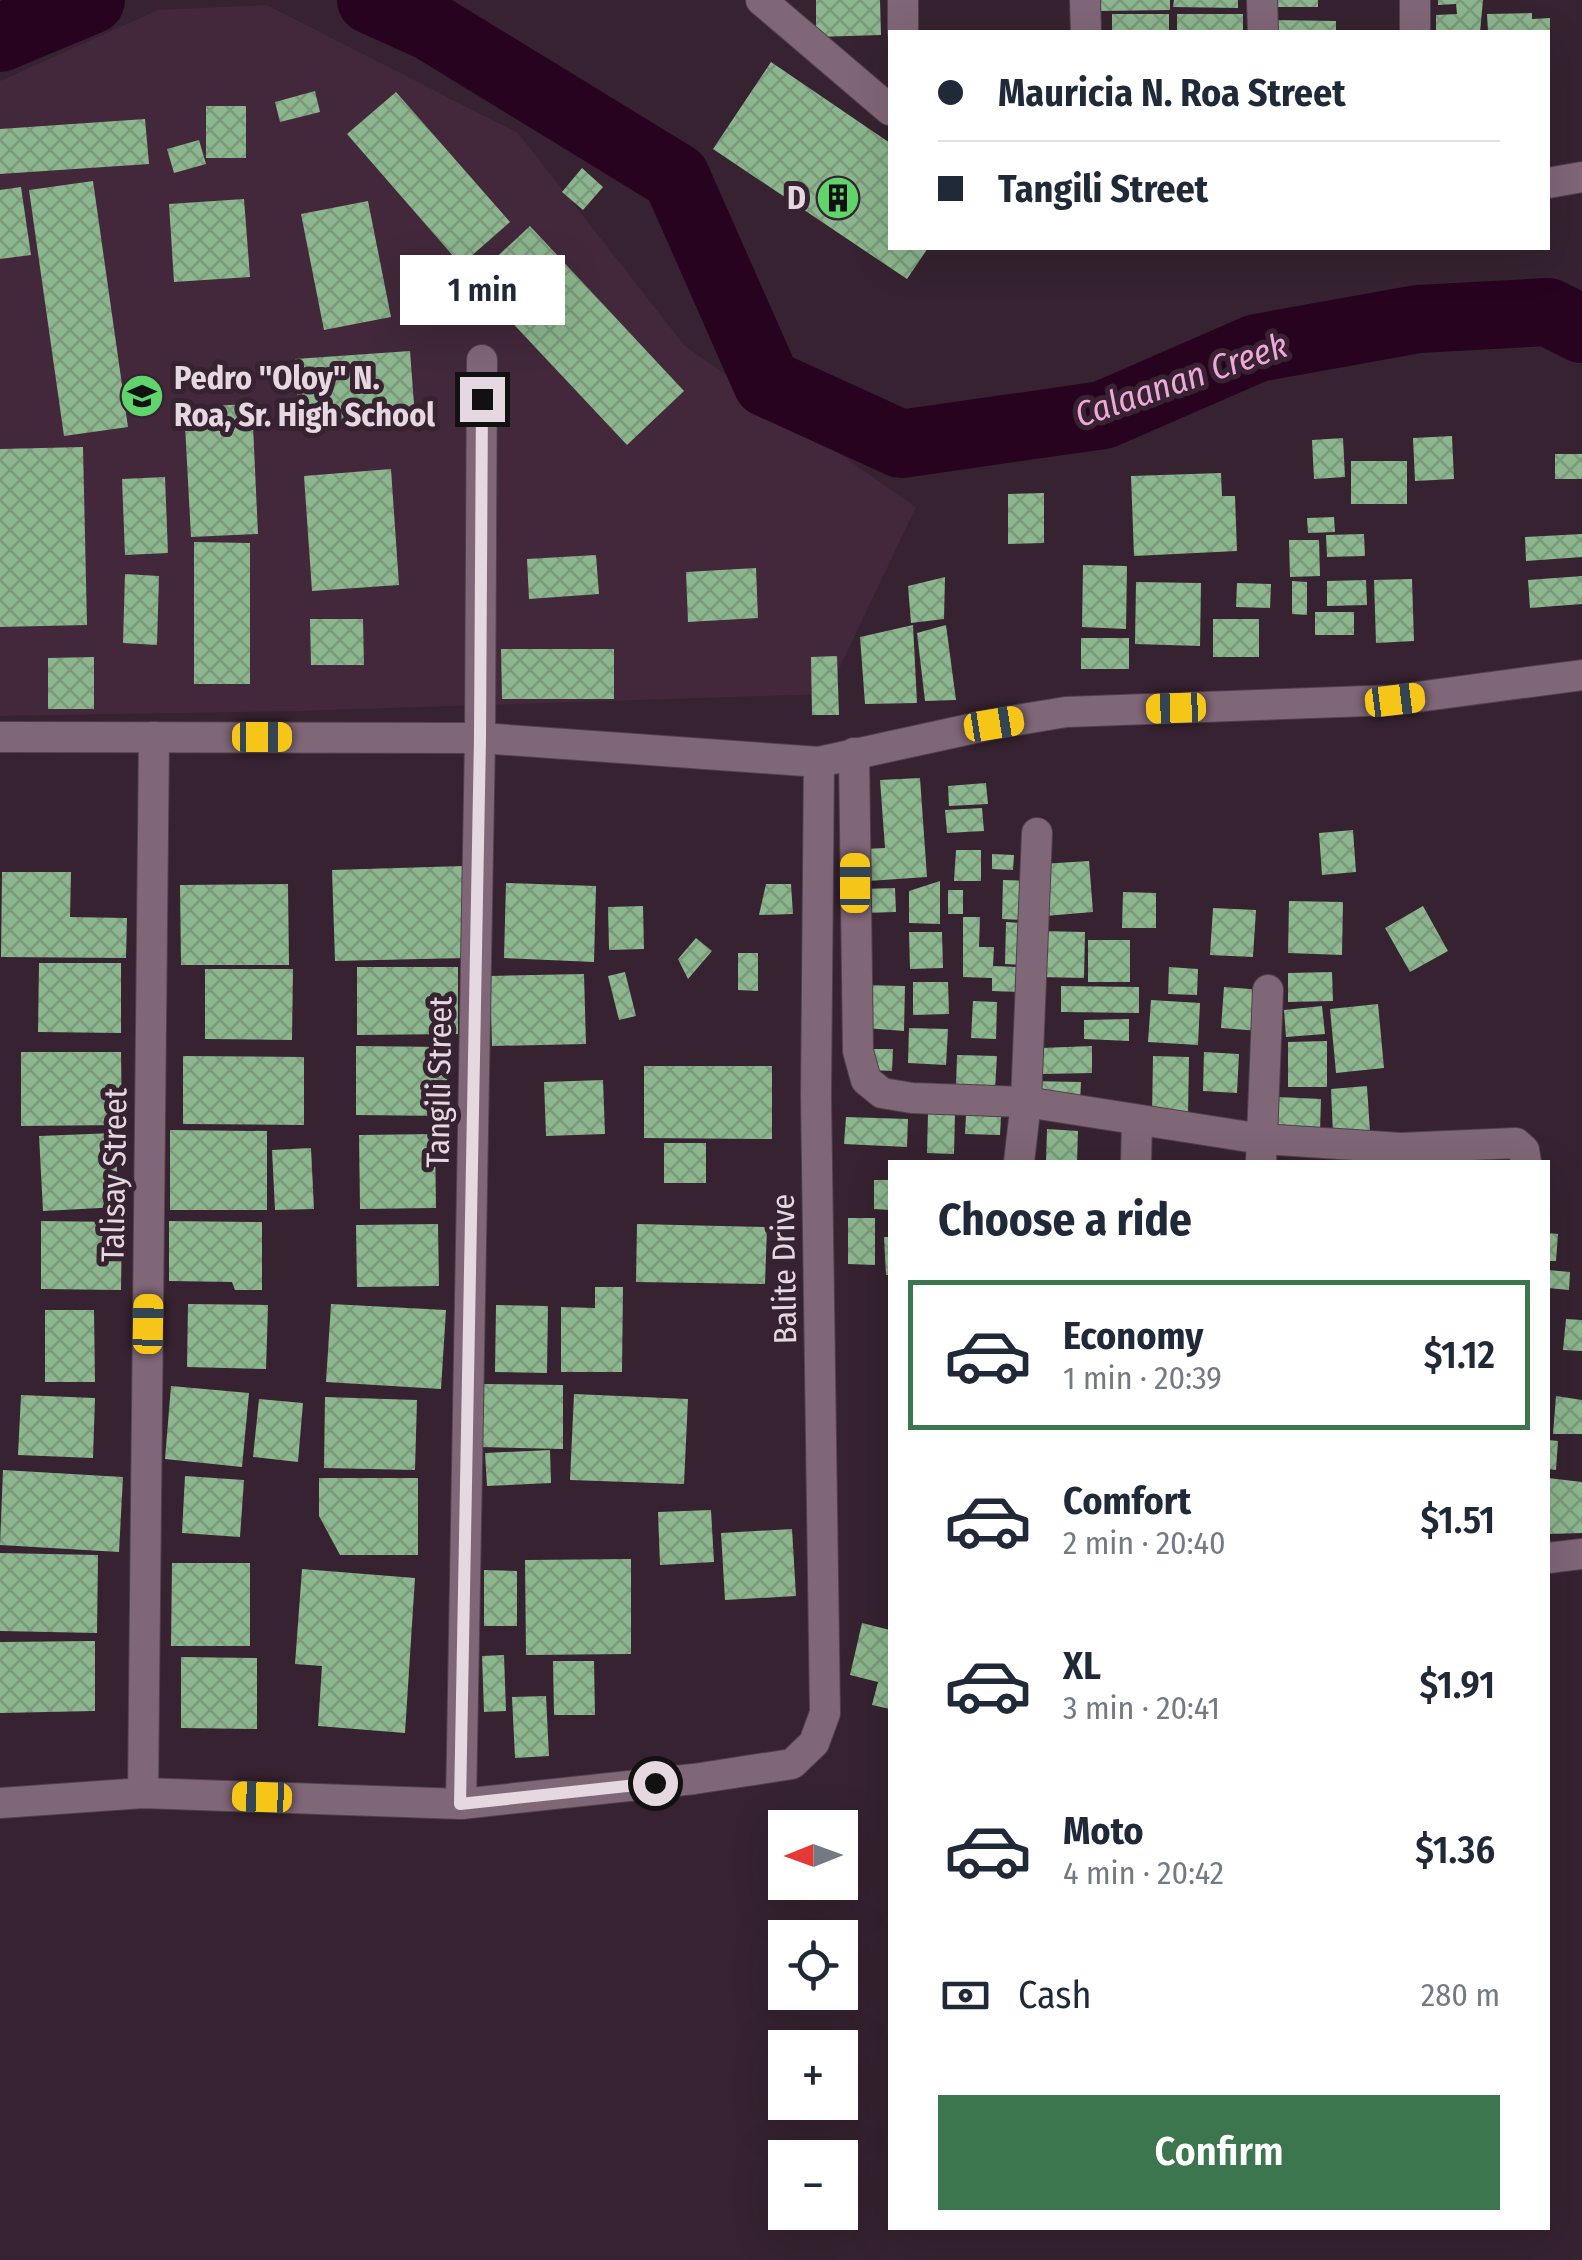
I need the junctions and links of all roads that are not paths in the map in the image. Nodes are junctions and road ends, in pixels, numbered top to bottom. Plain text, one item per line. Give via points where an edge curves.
1 (761, 0) edge
2 (902, 0) edge
3 (1085, 0) edge
4 (1262, 0) edge
5 (1415, 0) edge
6 (903, 30) edge
7 (1086, 30) edge
8 (1263, 30) edge
9 (1415, 30) edge
10 (888, 108) edge
11 (1582, 177) edge
12 (1550, 183) edge
13 (482, 360) dead end
14 (1582, 675) edge
15 (154, 737) junction
16 (0, 738) edge
17 (480, 738) junction
18 (854, 753) junction
19 (818, 762) junction
20 (1037, 832) dead end
21 (1268, 990) dead end
22 (1026, 1102) junction
23 (1138, 1122) junction
24 (1261, 1151) edge
25 (1400, 1155) edge
26 (1019, 1160) edge
27 (1136, 1160) edge
28 (1526, 1160) edge
29 (1582, 1554) edge
30 (1550, 1558) edge
31 (143, 1793) junction
32 (0, 1803) edge
33 (460, 1804) junction

1 - 10 street
2 - 6 street
3 - 7 street
4 - 8 street
5 - 9 street
11 - 12 street
13 - 17 street, Tangili Street
14 - 18 street via 1395,700 1066,712
15 - 16 street
15 - 17 street
15 - 31 street, Talisay Street
17 - 19 street
17 - 33 street, Tangili Street
18 - 19 street
18 - 22 street via 855,988 866,1080 882,1092 912,1098
19 - 33 street, Balite Drive via 824,1713 814,1743 792,1764
20 - 22 street
21 - 24 street
22 - 23 street
22 - 26 street
23 - 24 street
23 - 27 street
24 - 25 street
25 - 28 street via 1516,1143
29 - 30 street
31 - 32 street
31 - 33 street

